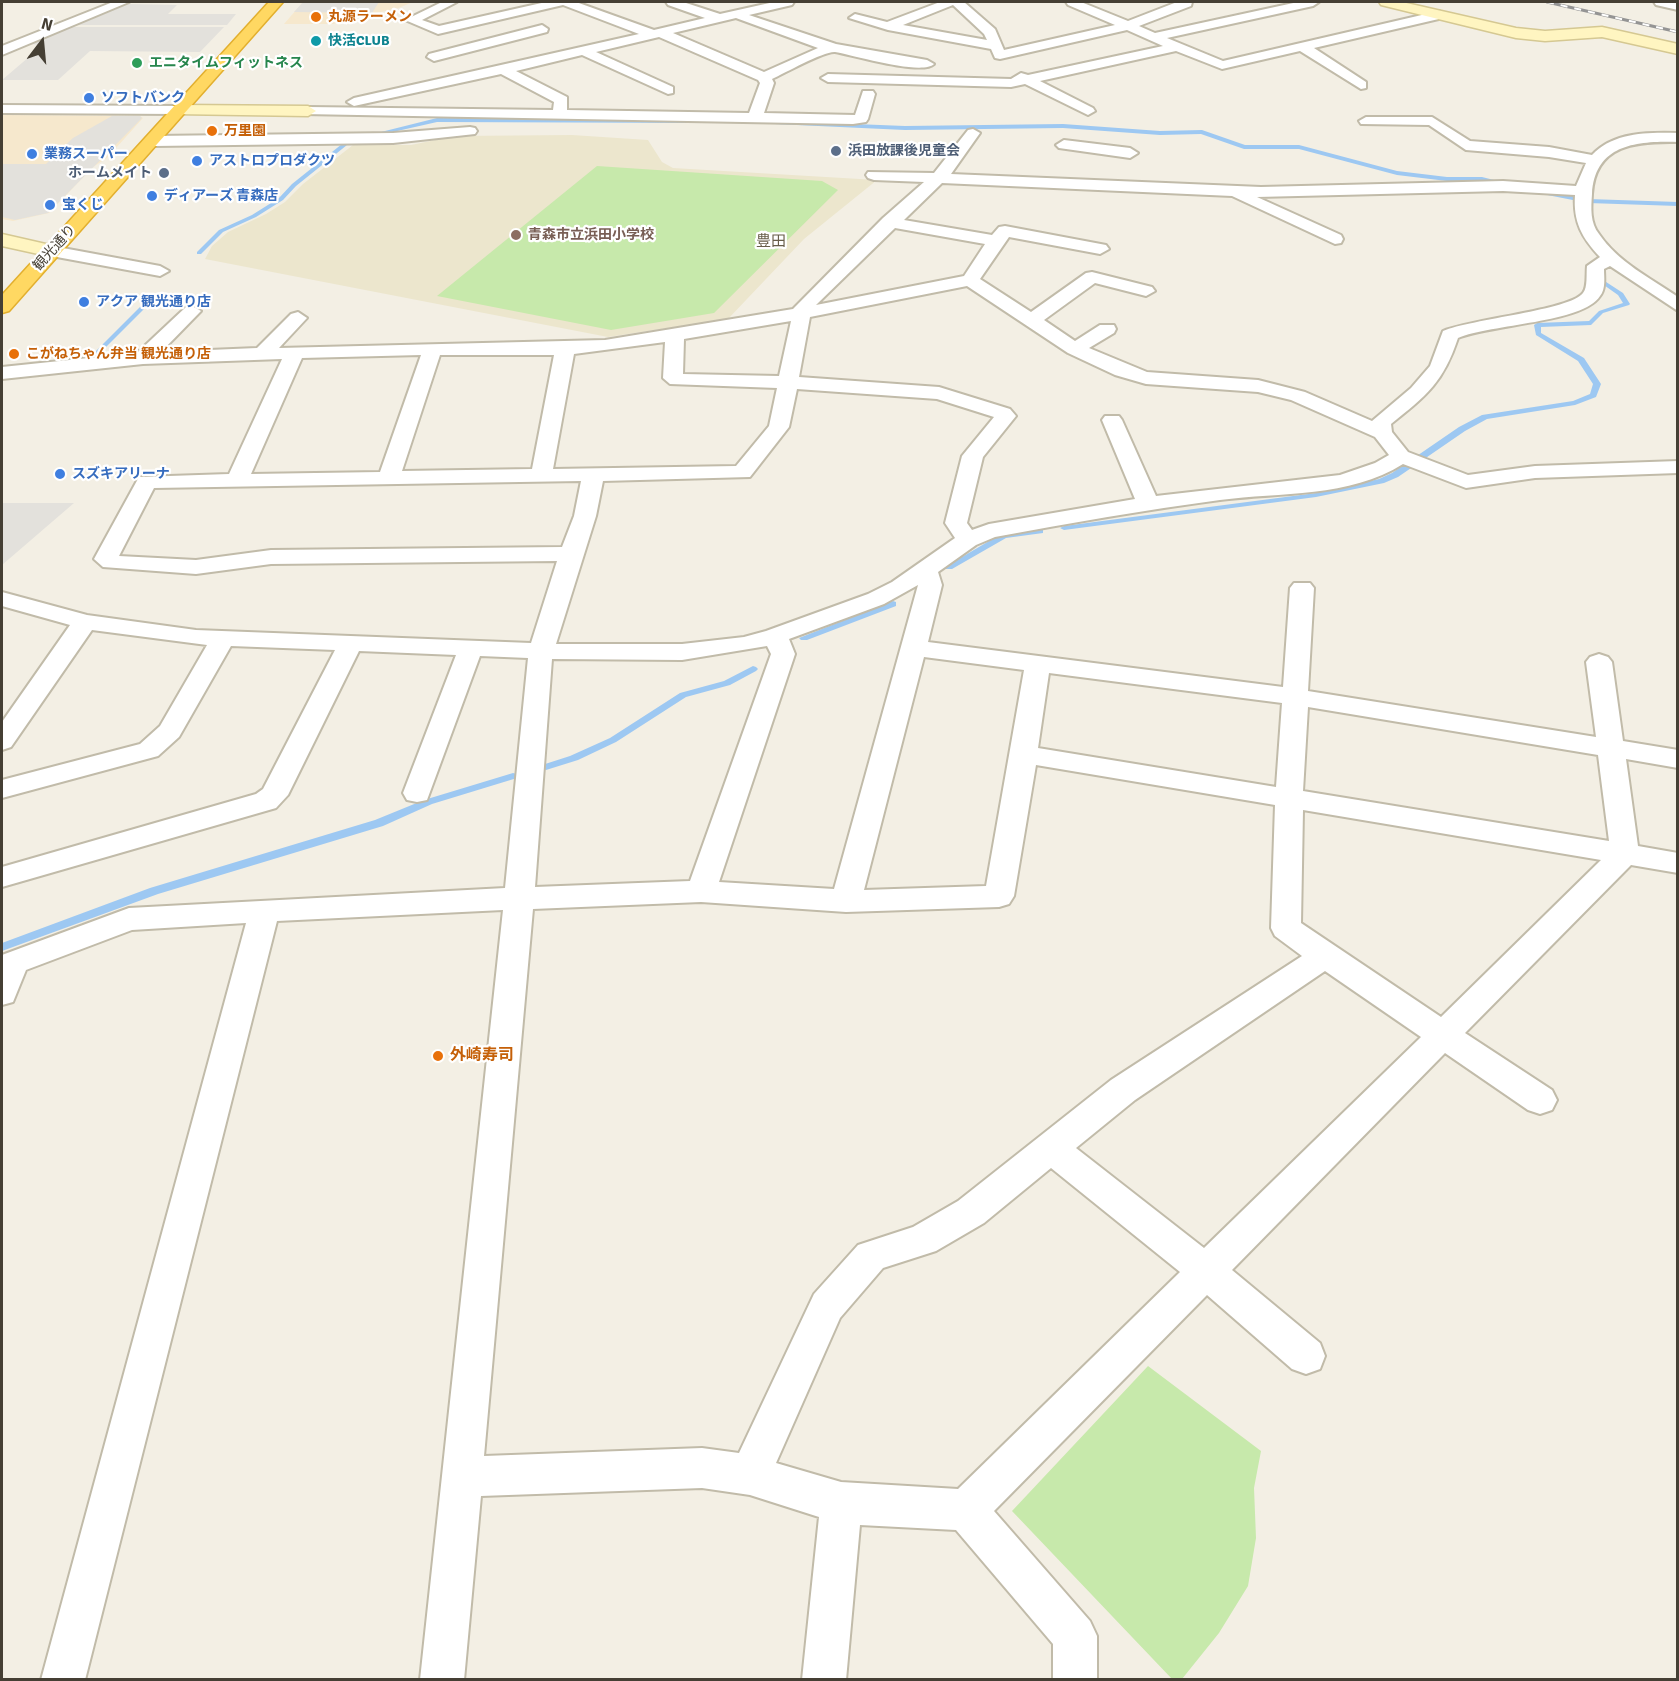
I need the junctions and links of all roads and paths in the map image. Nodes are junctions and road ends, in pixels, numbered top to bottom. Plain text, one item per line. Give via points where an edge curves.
1 (123, 2) edge
2 (276, 2) edge
3 (451, 2) edge
4 (560, 2) edge
5 (566, 2) edge
6 (672, 2) edge
7 (788, 2) edge
8 (951, 2) edge
9 (957, 2) edge
10 (1072, 2) edge
11 (1183, 2) edge
12 (1313, 2) edge
13 (1386, 2) edge
14 (1660, 2) edge
15 (1677, 6) edge
16 (736, 14) junction
17 (1439, 15) junction
18 (718, 18) junction
19 (855, 18) dead end
20 (888, 26) junction
21 (1128, 26) junction
22 (542, 29) dead end
23 (656, 33) junction
24 (1155, 37) junction
25 (996, 46) junction
26 (831, 47) junction
27 (1177, 47) junction
28 (1302, 47) junction
29 (1677, 49) edge
30 (2, 51) edge
31 (584, 51) junction
32 (936, 65) dead end
33 (956, 66) dead end
34 (1007, 68) dead end
35 (502, 70) junction
36 (476, 76) junction
37 (764, 77) junction
38 (828, 78) dead end
39 (1025, 80) junction
40 (954, 81) junction
41 (1361, 85) dead end
42 (668, 90) dead end
43 (868, 94) dead end
44 (2, 109) edge
45 (180, 110) junction
46 (308, 111) junction
47 (1088, 111) dead end
48 (559, 115) junction
49 (755, 117) junction
50 (1366, 121) dead end
51 (644, 129) dead end
52 (482, 130) dead end
53 (542, 130) dead end
54 (973, 133) dead end
55 (1677, 138) edge
56 (154, 141) junction
57 (1130, 153) dead end
58 (1596, 160) junction
59 (1049, 171) junction
60 (874, 175) dead end
61 (936, 178) junction
62 (1233, 192) junction
63 (1582, 197) junction
64 (889, 222) junction
65 (1335, 239) dead end
66 (2, 240) edge
67 (996, 241) junction
68 (1100, 249) dead end
69 (52, 251) junction
70 (1612, 258) junction
71 (160, 271) dead end
72 (970, 280) junction
73 (1146, 291) dead end
74 (1677, 306) edge
75 (2, 307) edge
76 (192, 311) dead end
77 (801, 314) junction
78 (298, 318) dead end
79 (1031, 321) junction
80 (1107, 328) dead end
81 (675, 336) junction
82 (566, 349) junction
83 (1075, 349) junction
84 (432, 350) junction
85 (295, 352) junction
86 (263, 353) junction
87 (143, 358) junction
88 (2, 373) edge
89 (787, 382) junction
90 (1112, 420) dead end
91 (1382, 433) junction
92 (1410, 459) junction
93 (1677, 467) edge
94 (593, 475) junction
95 (541, 476) junction
96 (389, 478) junction
97 (237, 480) junction
98 (1149, 505) junction
99 (968, 540) junction
100 (571, 554) junction
101 (925, 569) junction
102 (1302, 588) dead end
103 (2, 599) edge
104 (85, 622) junction
105 (775, 636) junction
106 (223, 639) junction
107 (350, 644) junction
108 (471, 648) junction
109 (914, 648) junction
110 (541, 651) junction
111 (1038, 662) junction
112 (1599, 662) dead end
113 (1296, 697) junction
114 (2, 741) edge
115 (1611, 748) junction
116 (1024, 754) junction
117 (1677, 759) edge
118 (2, 789) edge
119 (417, 793) dead end
120 (1289, 797) junction
121 (1625, 854) junction
122 (1677, 863) edge
123 (2, 877) edge
124 (701, 891) junction
125 (519, 898) junction
126 (846, 901) junction
127 (264, 912) junction
128 (1325, 956) junction
129 (8, 965) edge
130 (2, 993) edge
131 (1445, 1035) junction
132 (1540, 1100) dead end
133 (1051, 1148) junction
134 (1206, 1271) junction
135 (1306, 1356) dead end
136 (750, 1475) junction
137 (461, 1477) junction
138 (841, 1503) junction
139 (966, 1509) junction
140 (63, 1680) edge
141 (442, 1680) edge
142 (824, 1680) edge
143 (1075, 1680) edge

1 - 30 street
2 - 45 highway, 観光通り
3 - 4 street via 411,20 438,30
5 - 23 street
6 - 18 street
7 - 16 street
8 - 20 street
9 - 25 street via 990,32
10 - 21 street
11 - 21 street via 1187,3
12 - 24 street
13 - 17 street
14 - 15 street
16 - 18 street
16 - 26 street via 791,37
17 - 28 street
17 - 29 street via 1532,35 1602,32
18 - 23 street
19 - 20 street
20 - 25 street
21 - 24 street
21 - 25 street via 1000,55
22 - 36 street via 429,54
23 - 31 street
23 - 37 street
24 - 27 street
26 - 32 street via 896,62
26 - 37 street
27 - 28 street via 1222,65
27 - 39 street
28 - 41 street
31 - 35 street
31 - 42 street
33 - 40 street
34 - 39 street
35 - 36 street
35 - 48 street via 562,100
36 - 46 street
37 - 49 street via 767,83
38 - 40 street
39 - 40 street
39 - 47 street
43 - 49 street via 858,120
44 - 45 street
45 - 46 street
45 - 56 highway, 観光通り
46 - 48 street
48 - 49 street
50 - 58 street via 1432,121 1466,145
51 - 53 street
52 - 56 street via 393,138
54 - 61 street
55 - 58 street via 1630,138
56 - 69 highway, 観光通り
57 - 59 street via 1068,139
58 - 63 street via 1586,175
59 - 61 street
59 - 62 street
60 - 61 street
61 - 64 street
62 - 63 street via 1503,186 1551,187
62 - 65 street
63 - 70 street via 1590,234
64 - 67 street
64 - 77 street via 810,299
66 - 69 street
67 - 68 street via 1005,231
67 - 72 street
69 - 71 street
69 - 75 highway, 観光通り
70 - 74 street
70 - 91 street via 1596,266 1593,294 1588,300 1562,310 1470,326 1450,335 1439,367 1418,392 1382,422
72 - 77 street
72 - 79 street
73 - 79 street via 1092,277
76 - 87 street
77 - 81 street
77 - 89 street
78 - 86 street
79 - 83 street
80 - 83 street
81 - 82 street
81 - 89 street via 673,378
82 - 84 street
82 - 95 street
83 - 91 street via 1146,378 1258,386 1298,396
84 - 85 street
84 - 96 street
85 - 86 street
85 - 97 street
86 - 87 street
87 - 88 street
89 - 94 street via 779,427 742,472
89 - 99 street via 939,393 1003,413 1006,416 973,456 957,510 956,523
90 - 98 street
91 - 92 street
92 - 93 street via 1466,482 1534,472
92 - 98 street via 1352,478
94 - 95 street
94 - 100 street via 585,516
95 - 96 street
96 - 97 street
97 - 100 street via 147,482 106,559 196,567 271,557
98 - 99 street via 990,531
99 - 101 street
100 - 110 street
101 - 105 street via 876,599
101 - 109 street via 930,585
102 - 113 street
103 - 104 street
104 - 106 street
104 - 114 street
105 - 110 street via 682,652
105 - 124 street via 783,654
106 - 107 street
106 - 118 street via 170,731 149,750
107 - 108 street
107 - 123 street via 274,795 266,801
108 - 110 street
108 - 119 street
109 - 111 street
109 - 126 street
110 - 125 street
111 - 113 street
111 - 116 street
112 - 115 street
113 - 115 street
113 - 120 street
115 - 117 street
115 - 121 street
116 - 120 street
116 - 126 street via 999,896
120 - 121 street
120 - 128 street via 1286,928
121 - 122 street
121 - 131 street
124 - 125 street
124 - 126 street
125 - 127 street
125 - 137 street
127 - 129 street via 129,919
127 - 140 street
128 - 131 street
128 - 133 street via 1123,1090
129 - 130 street
131 - 132 street
131 - 134 street
133 - 134 street
133 - 136 street via 970,1212 923,1240 871,1256 827,1306
134 - 135 street
134 - 139 street
136 - 137 street via 702,1468
136 - 138 street
137 - 141 street
138 - 139 street
138 - 142 street
139 - 143 street via 1075,1636

